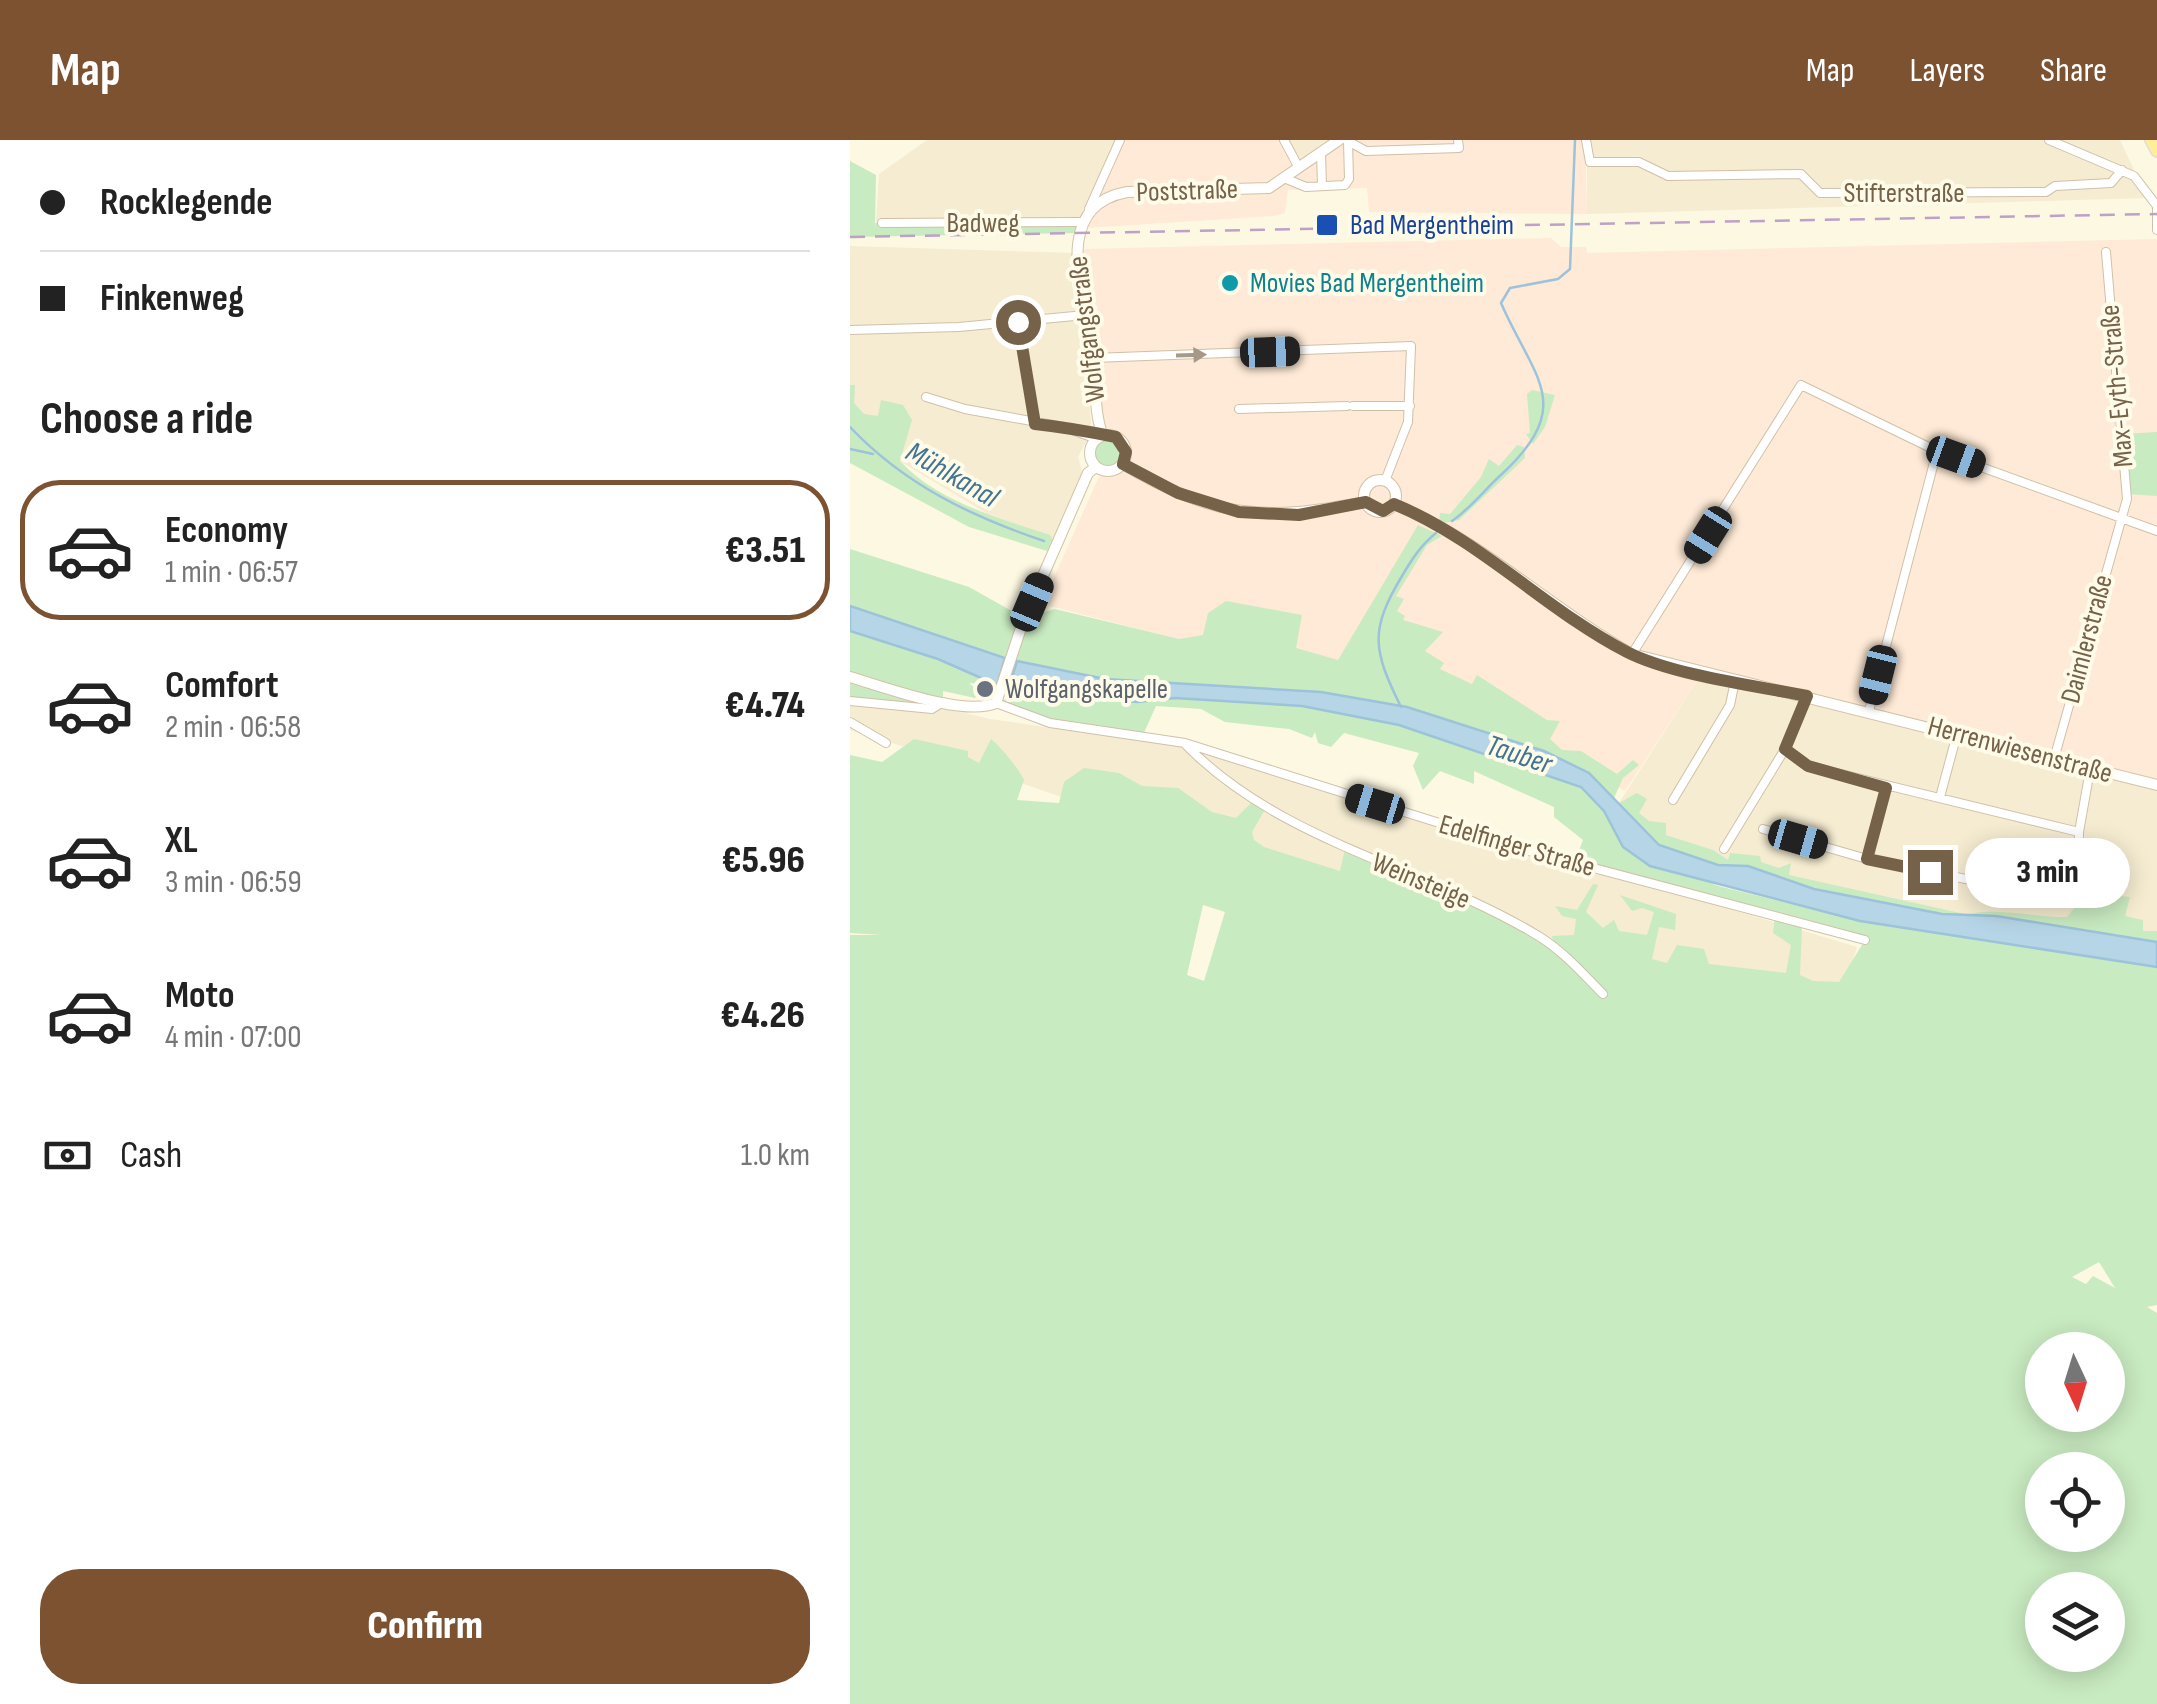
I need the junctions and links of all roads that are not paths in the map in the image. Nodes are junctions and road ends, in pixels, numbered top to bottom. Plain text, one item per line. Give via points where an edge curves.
1 (1120, 140) edge
2 (1284, 140) edge
3 (1586, 140) edge
4 (2049, 140) edge
5 (2151, 140) edge
6 (1344, 141) edge
7 (1459, 144) edge
8 (2157, 151) edge
9 (1321, 153) junction
10 (1299, 168) junction
11 (2122, 170) junction
12 (1284, 178) junction
13 (1322, 186) junction
14 (1089, 209) junction
15 (1083, 222) junction
16 (882, 223) dead end
17 (2156, 230) edge
18 (2106, 252) dead end
19 (1086, 315) junction
20 (1018, 322) junction
21 (850, 330) edge
22 (1094, 358) junction
23 (926, 397) dead end
24 (1410, 406) junction
25 (1239, 409) dead end
26 (1035, 424) junction
27 (1100, 437) junction
28 (1938, 450) junction
29 (1123, 464) junction
30 (1096, 467) junction
31 (1385, 480) junction
32 (1366, 502) junction
33 (1394, 504) junction
34 (2120, 519) junction
35 (2157, 530) edge
36 (1632, 654) junction
37 (850, 677) edge
38 (1735, 681) junction
39 (1807, 696) junction
40 (850, 700) edge
41 (997, 700) junction
42 (943, 702) junction
43 (1869, 711) junction
44 (850, 722) edge
45 (1958, 732) junction
46 (886, 742) dead end
47 (1185, 744) junction
48 (1785, 749) junction
49 (2054, 759) junction
50 (2090, 770) junction
51 (2157, 785) edge
52 (1886, 788) junction
53 (1940, 797) junction
54 (1673, 800) dead end
55 (1763, 828) dead end
56 (2080, 832) junction
57 (1724, 848) dead end
58 (1867, 859) junction
59 (1865, 940) dead end
60 (1602, 994) dead end

1 - 14 street
2 - 10 street
3 - 11 street, Stifterstraße via 1590,162 1639,162 1668,176 1800,174 1820,193 2046,192 2111,183
4 - 11 street
5 - 8 main road
6 - 7 street via 1366,151
6 - 9 street, Poststraße
6 - 13 street via 1348,183
9 - 10 street, Poststraße
9 - 13 street
10 - 12 street, Poststraße
11 - 17 street via 2152,195
12 - 13 street
12 - 14 street, Poststraße via 1268,188 1127,192
14 - 15 street
15 - 16 street, Badweg
15 - 19 street, Wolfgangstraße via 1077,264
18 - 34 street, Max-Eyth-Straße via 2127,499
19 - 20 street
19 - 22 street, Wolfgangstraße
20 - 21 street
20 - 26 street
22 -> 24 street via 1411,346
22 - 27 street, Wolfgangstraße
23 - 26 street
24 - 25 street
24 - 31 street
26 - 27 street
27 - 29 street, Wolfgangstraße via 1116,437 1124,446
27 - 30 street, Wolfgangstraße via 1090,455
28 - 34 street, Max-Eyth-Straße
28 - 36 street, Max-Eyth-Straße via 1801,385
28 - 43 street
29 - 30 street via 1111,472
29 - 32 street, Herrenwiesenstraße via 1185,496 1239,512 1299,515
30 - 41 street, Wolfgangstraße via 1024,618
31 - 32 street via 1368,486
31 - 33 street via 1396,492
32 - 33 street, Herrenwiesenstraße via 1378,511
33 - 36 street, Herrenwiesenstraße via 1472,544
34 - 35 street, Max-Eyth-Straße
34 - 49 street, Daimlerstraße
36 - 38 street, Herrenwiesenstraße
37 - 42 street
38 - 39 street, Herrenwiesenstraße
38 - 54 street via 1730,706
39 - 43 street, Herrenwiesenstraße
39 - 48 street
40 - 42 street via 932,709
41 - 42 street via 985,708
41 - 47 street, Edelfinger Straße via 1050,723
43 - 45 street, Herrenwiesenstraße
44 - 46 street
45 - 49 street, Herrenwiesenstraße
45 - 53 street
47 - 59 street, Edelfinger Straße via 1522,849
47 - 60 street, Weinsteige via 1238,790 1314,833 1414,873 1539,936
48 - 52 street via 1808,766
48 - 57 street
49 - 50 street, Herrenwiesenstraße
50 - 51 street, Herrenwiesenstraße
50 - 56 street
52 - 53 street
52 - 58 street
53 - 56 street
55 - 58 street
56 - 58 street via 2081,885 2063,893

